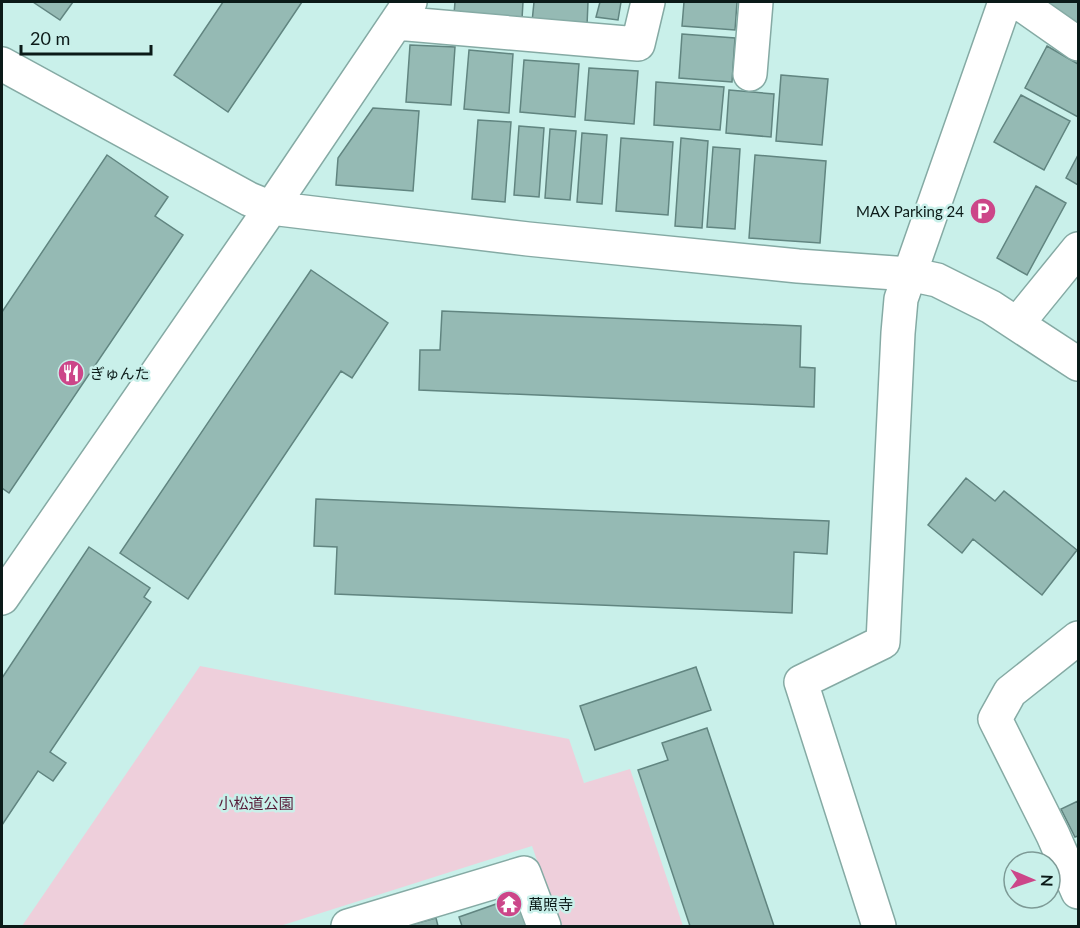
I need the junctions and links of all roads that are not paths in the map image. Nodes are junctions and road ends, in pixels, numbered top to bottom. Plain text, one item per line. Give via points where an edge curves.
1 (648, 2) edge
2 (756, 2) edge
3 (1005, 2) edge
4 (1018, 2) edge
5 (403, 12) edge
6 (1078, 44) edge
7 (2, 64) edge
8 (750, 74) dead end
9 (271, 208) junction
10 (1078, 249) edge
11 (909, 274) junction
12 (1017, 324) junction
13 (1078, 364) edge
14 (2, 598) edge
15 (1078, 638) edge
16 (1078, 892) edge
17 (348, 927) edge
18 (544, 927) edge
19 (879, 927) edge

1 - 5 street via 638,44
2 - 8 street
3 - 11 street
4 - 6 street
5 - 9 street
7 - 9 street
9 - 11 street via 528,239
9 - 14 street
10 - 12 street
11 - 12 street via 937,280
11 - 19 street via 901,299 898,333 884,642 801,682
12 - 13 street
15 - 16 street via 1010,692 995,719
17 - 18 street via 524,873

